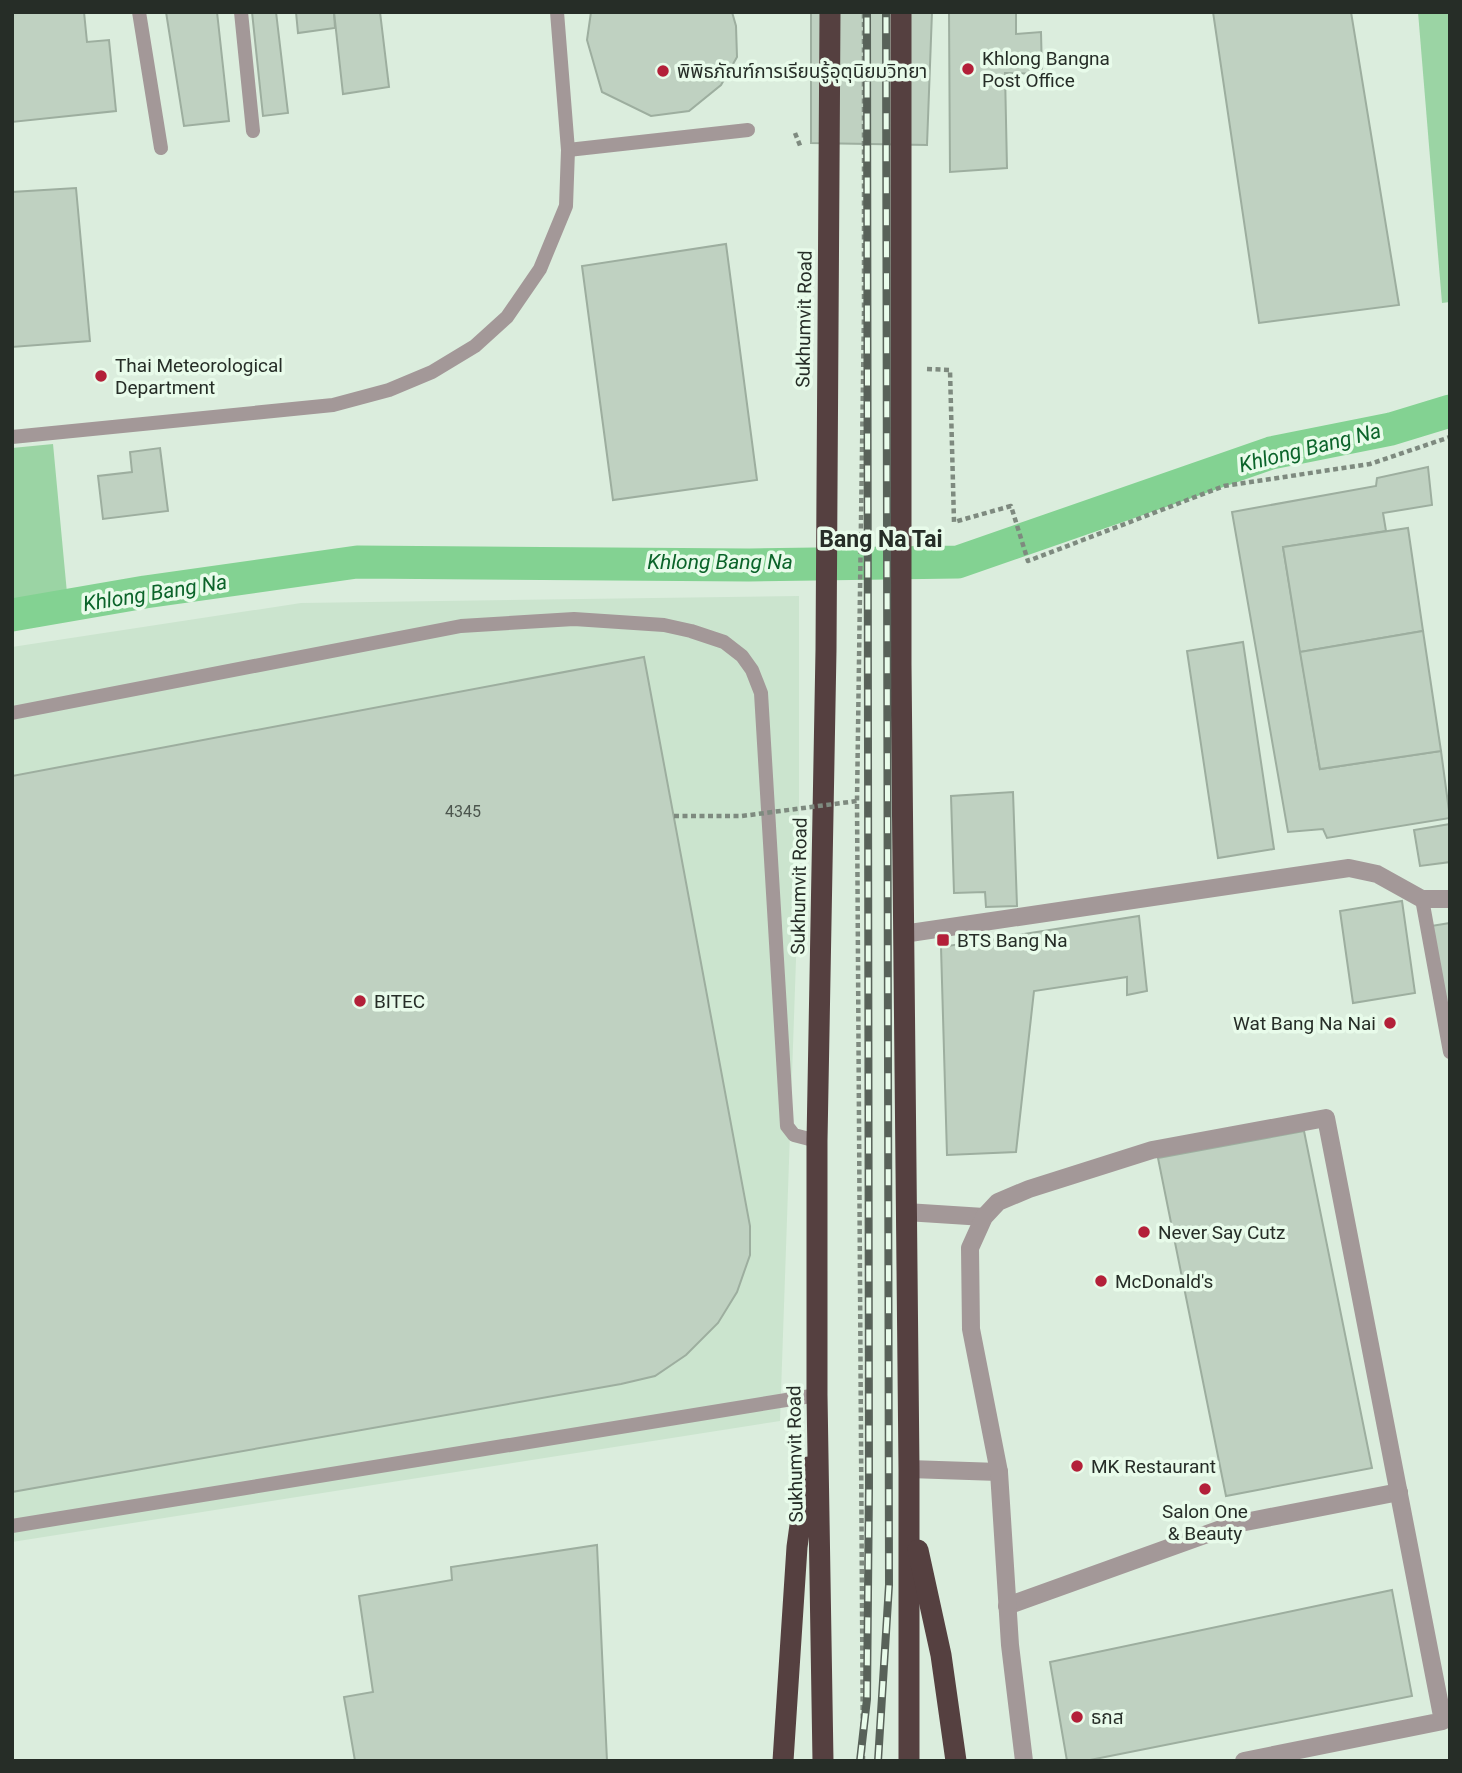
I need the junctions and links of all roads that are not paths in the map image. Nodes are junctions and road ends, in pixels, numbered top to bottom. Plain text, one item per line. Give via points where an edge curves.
1 (139, 12) edge
2 (241, 12) edge
3 (556, 12) edge
4 (830, 12) edge
5 (901, 12) edge
6 (748, 130) dead end
7 (253, 131) dead end
8 (161, 148) dead end
9 (568, 149) junction
10 (12, 437) edge
11 (12, 713) edge
12 (1422, 899) junction
13 (1450, 899) edge
14 (904, 934) junction
15 (1450, 1052) edge
16 (817, 1141) junction
17 (906, 1212) junction
18 (984, 1217) junction
19 (817, 1395) junction
20 (909, 1469) junction
21 (999, 1472) junction
22 (1399, 1492) junction
23 (909, 1510) junction
24 (12, 1526) edge
25 (1007, 1606) junction
26 (784, 1752) edge
27 (823, 1761) edge
28 (909, 1761) edge
29 (956, 1761) edge
30 (1024, 1761) edge
31 (1244, 1761) edge

1 - 8 lane
2 - 7 lane
3 - 9 lane
4 - 16 highway, Sukhumvit Road
5 - 14 highway
6 - 9 lane
9 - 10 lane via 566,206 540,268 507,317 475,346 432,372 389,390 332,405
11 - 16 lane via 461,626 587,620 664,625 724,642 742,656 761,693 787,1126 793,1135
12 - 13 street
12 - 14 street via 1377,874 1349,868
12 - 15 lane
14 - 17 highway
16 - 19 highway, Sukhumvit Road
17 - 18 street
17 - 20 highway
18 - 21 street via 970,1248 971,1329
18 - 22 street via 999,1202 1029,1189 1152,1150 1326,1118
19 - 24 lane
19 - 26 highway via 797,1547
19 - 27 highway, Sukhumvit Road
20 - 21 street
20 - 23 highway
21 - 25 street
22 - 25 street via 1235,1524
22 - 31 street via 1443,1721
23 - 28 highway
23 - 29 highway via 941,1655
25 - 30 street

